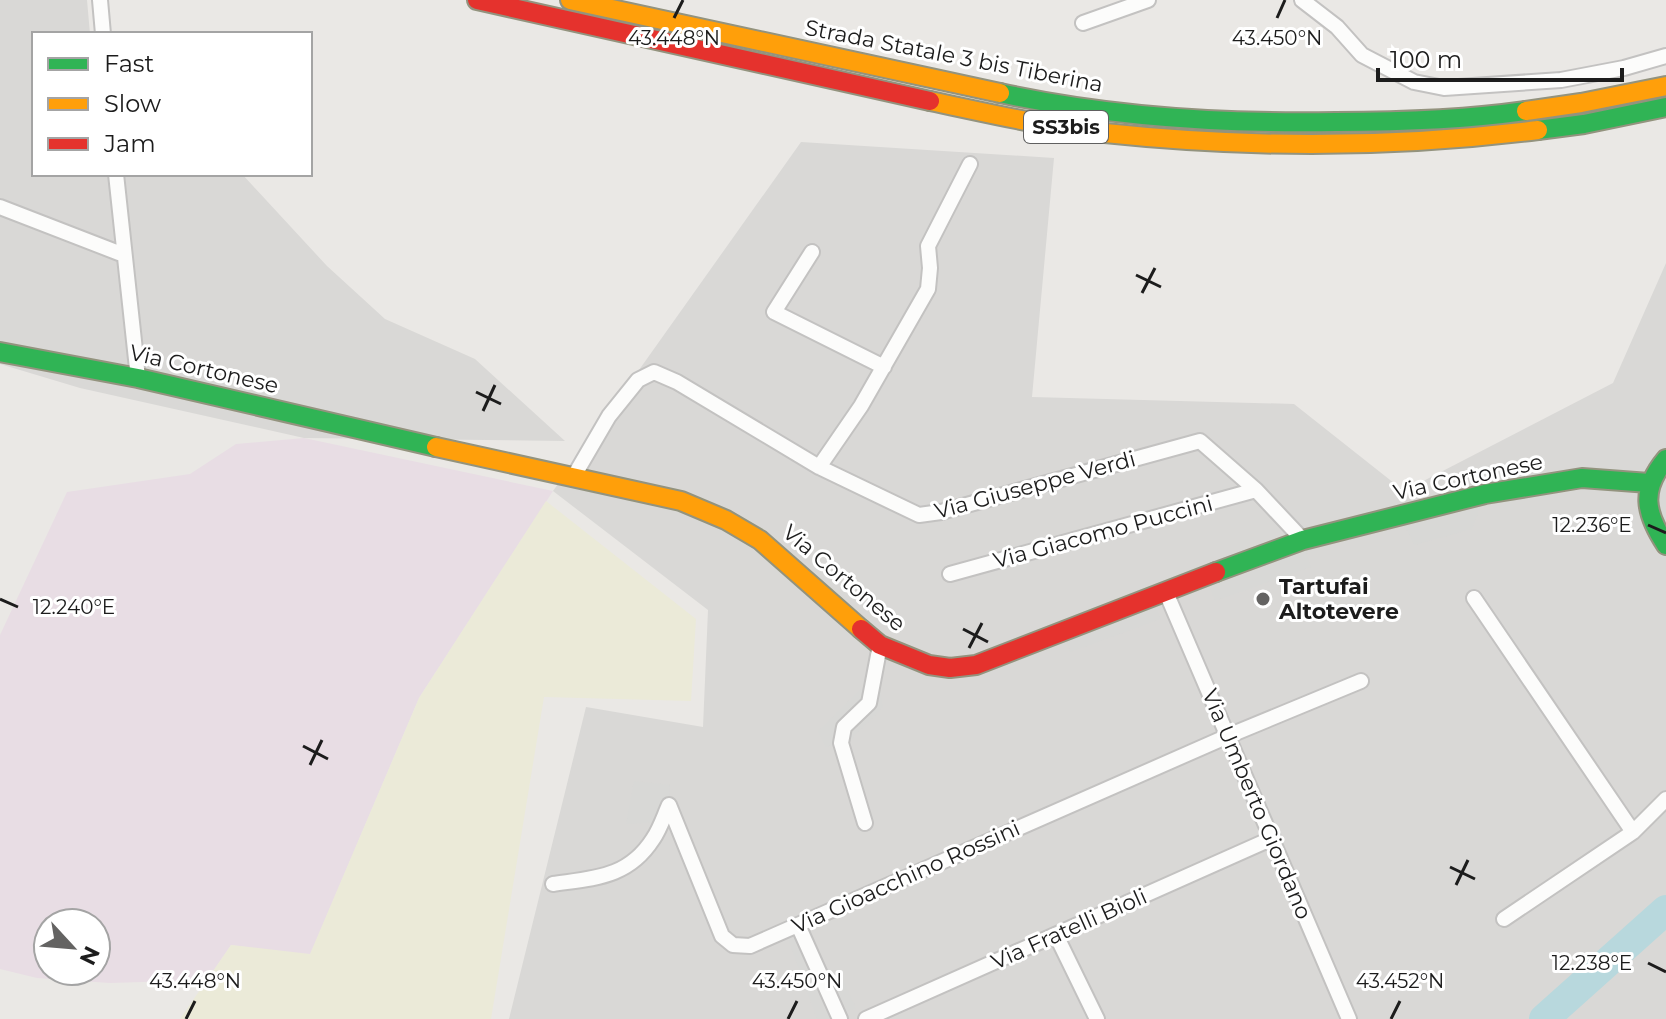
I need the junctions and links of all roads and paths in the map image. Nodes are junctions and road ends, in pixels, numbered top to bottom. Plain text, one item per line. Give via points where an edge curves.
1 (100, 0) edge
2 (477, 0) edge
3 (570, 0) edge
4 (1148, 0) edge
5 (1302, 0) edge
6 (1083, 23) dead end
7 (103, 32) edge
8 (1666, 56) edge
9 (1666, 86) edge
10 (1666, 107) edge
11 (970, 164) dead end
12 (116, 176) edge
13 (0, 207) edge
14 (812, 252) dead end
15 (124, 255) junction
16 (0, 352) edge
17 (884, 367) junction
18 (138, 378) junction
19 (1666, 459) edge
20 (819, 467) junction
21 (574, 476) junction
22 (1649, 483) junction
23 (1256, 490) junction
24 (1303, 540) junction
25 (1666, 545) edge
26 (950, 574) dead end
27 (1165, 590) junction
28 (1474, 598) dead end
29 (880, 645) junction
30 (1361, 681) dead end
31 (1228, 736) junction
32 (1666, 799) edge
33 (865, 823) dead end
34 (1633, 832) junction
35 (1273, 838) junction
36 (553, 884) dead end
37 (1504, 919) dead end
38 (798, 925) junction
39 (1056, 935) junction
40 (840, 1019) edge
41 (866, 1019) edge
42 (1097, 1019) edge
43 (1349, 1019) edge

1 - 7 street
2 - 10 main road, Strada Statale 3 bis Tiberina / SS3bis via 1009,118 1103,133 1284,143 1377,142 1540,130
3 - 9 main road, Strada Statale 3 bis Tiberina / SS3bis via 1012,96 1202,121 1377,122 1496,115
4 - 6 street
5 - 8 street via 1362,55 1414,82 1444,88 1561,80
11 - 17 street via 928,246 928,289
12 - 15 street
13 - 15 street
14 - 17 street via 774,312
15 - 18 street
16 - 18 main road, Via Cortonese
17 - 20 street
18 - 21 main road, Via Cortonese
19 - 22 main road
20 - 21 street, Via Giuseppe Verdi via 654,372 638,380 609,416
20 - 23 street, Via Giuseppe Verdi via 919,515 1200,441
21 - 29 main road, Via Cortonese via 681,501 726,520 760,540
22 - 24 main road, Via Cortonese via 1568,480 1485,494
22 - 25 main road via 1650,517
23 - 24 street, Via Giuseppe Verdi
23 - 26 street, Via Giacomo Puccini
24 - 27 main road, Via Cortonese
27 - 29 main road, Via Cortonese via 976,665 929,665
27 - 31 street, Via Umberto Giordano
28 - 34 street
29 - 33 street via 869,703 844,727 841,743
30 - 31 street, Via Gioacchino Rossini
31 - 35 street, Via Umberto Giordano
31 - 38 street, Via Gioacchino Rossini
32 - 34 street
34 - 37 street
35 - 39 street, Via Fratelli Bioli
35 - 43 street, Via Umberto Giordano
36 - 38 street, Via Gioacchino Rossini via 623,869 654,838 669,805 722,936 733,945 750,946
38 - 40 street
39 - 41 street, Via Fratelli Bioli
39 - 42 street

